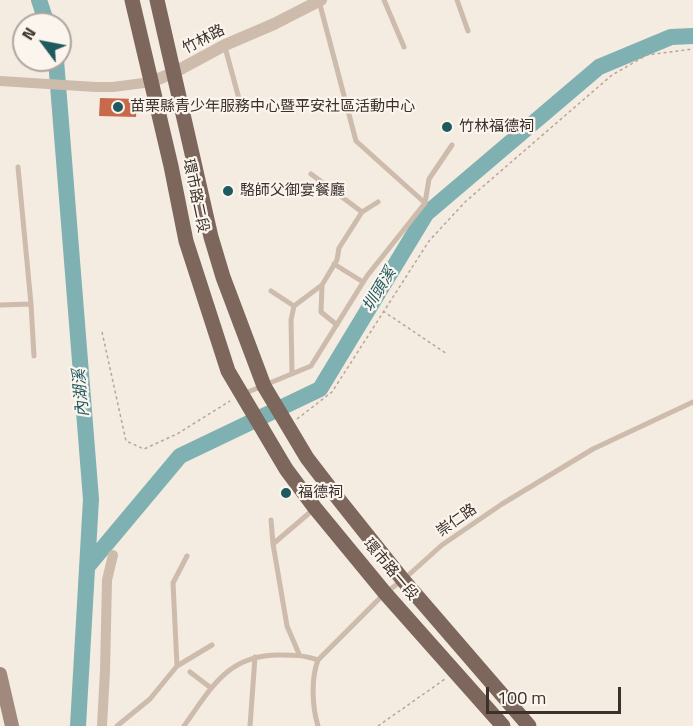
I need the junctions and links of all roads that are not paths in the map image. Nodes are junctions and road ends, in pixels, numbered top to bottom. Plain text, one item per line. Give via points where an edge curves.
1 (132, 0) edge
2 (158, 0) edge
3 (320, 0) edge
4 (384, 0) edge
5 (457, 0) edge
6 (468, 32) dead end
7 (225, 45) junction
8 (404, 47) dead end
9 (175, 72) junction
10 (0, 81) edge
11 (151, 82) junction
12 (242, 110) dead end
13 (452, 145) dead end
14 (18, 167) dead end
15 (311, 174) dead end
16 (378, 202) dead end
17 (425, 203) junction
18 (362, 212) junction
19 (334, 264) junction
20 (363, 282) junction
21 (322, 285) junction
22 (271, 291) dead end
23 (31, 304) junction
24 (0, 305) edge
25 (294, 306) junction
26 (337, 325) junction
27 (34, 356) dead end
28 (292, 374) junction
29 (264, 386) junction
30 (241, 394) junction
31 (693, 402) edge
32 (261, 428) joint
33 (315, 508) junction
34 (271, 519) dead end
35 (273, 544) junction
36 (113, 555) dead end
37 (187, 556) dead end
38 (403, 580) junction
39 (385, 593) junction
40 (212, 645) dead end
41 (299, 654) junction
42 (255, 657) junction
43 (318, 660) junction
44 (177, 666) junction
45 (190, 672) dead end
46 (0, 674) edge
47 (211, 688) junction
48 (12, 726) edge
49 (102, 726) edge
50 (117, 726) edge
51 (184, 726) edge
52 (250, 726) edge
53 (318, 726) edge
54 (503, 726) edge
55 (529, 726) edge

1 - 11 main road, 環市路二段
2 - 9 main road, 環市路二段
3 - 7 street, 竹林路
3 - 17 lane via 356,141
4 - 8 lane
5 - 6 lane
7 - 9 street, 竹林路
7 - 12 lane
9 - 11 street, 竹林路
9 - 29 main road, 環市路二段 via 211,237
10 - 11 street, 竹林路 via 96,87
11 - 30 main road, 環市路二段 via 186,241 228,371
13 - 17 lane via 429,179
14 - 23 lane
15 - 18 lane
16 - 18 lane
17 - 20 lane
18 - 19 lane via 339,248
19 - 20 lane
19 - 21 lane
20 - 26 lane
21 - 25 lane
21 - 26 lane via 321,312
22 - 25 lane
23 - 24 lane
23 - 27 lane
25 - 28 lane
26 - 28 lane via 311,366
28 - 29 lane
29 - 30 lane
29 - 38 main road, 環市路二段 via 333,493
30 - 32 main road, 環市路二段
31 - 38 lane, 崇仁路 via 593,449 502,504 442,545
32 - 33 main road, 環市路一段
33 - 35 lane
33 - 39 main road, 環市路一段
34 - 35 lane
35 - 41 lane via 287,626
36 - 49 street via 107,580
37 - 44 lane via 173,583
38 - 39 lane, 崇仁路
38 - 55 main road, 環市路一段
39 - 43 lane, 崇仁路
39 - 54 main road, 環市路一段
40 - 44 lane
41 - 42 lane
41 - 43 lane
42 - 47 lane via 230,668
42 - 52 lane
43 - 53 lane via 314,693
44 - 50 lane via 150,699
45 - 47 lane
46 - 48 main road
47 - 51 lane

